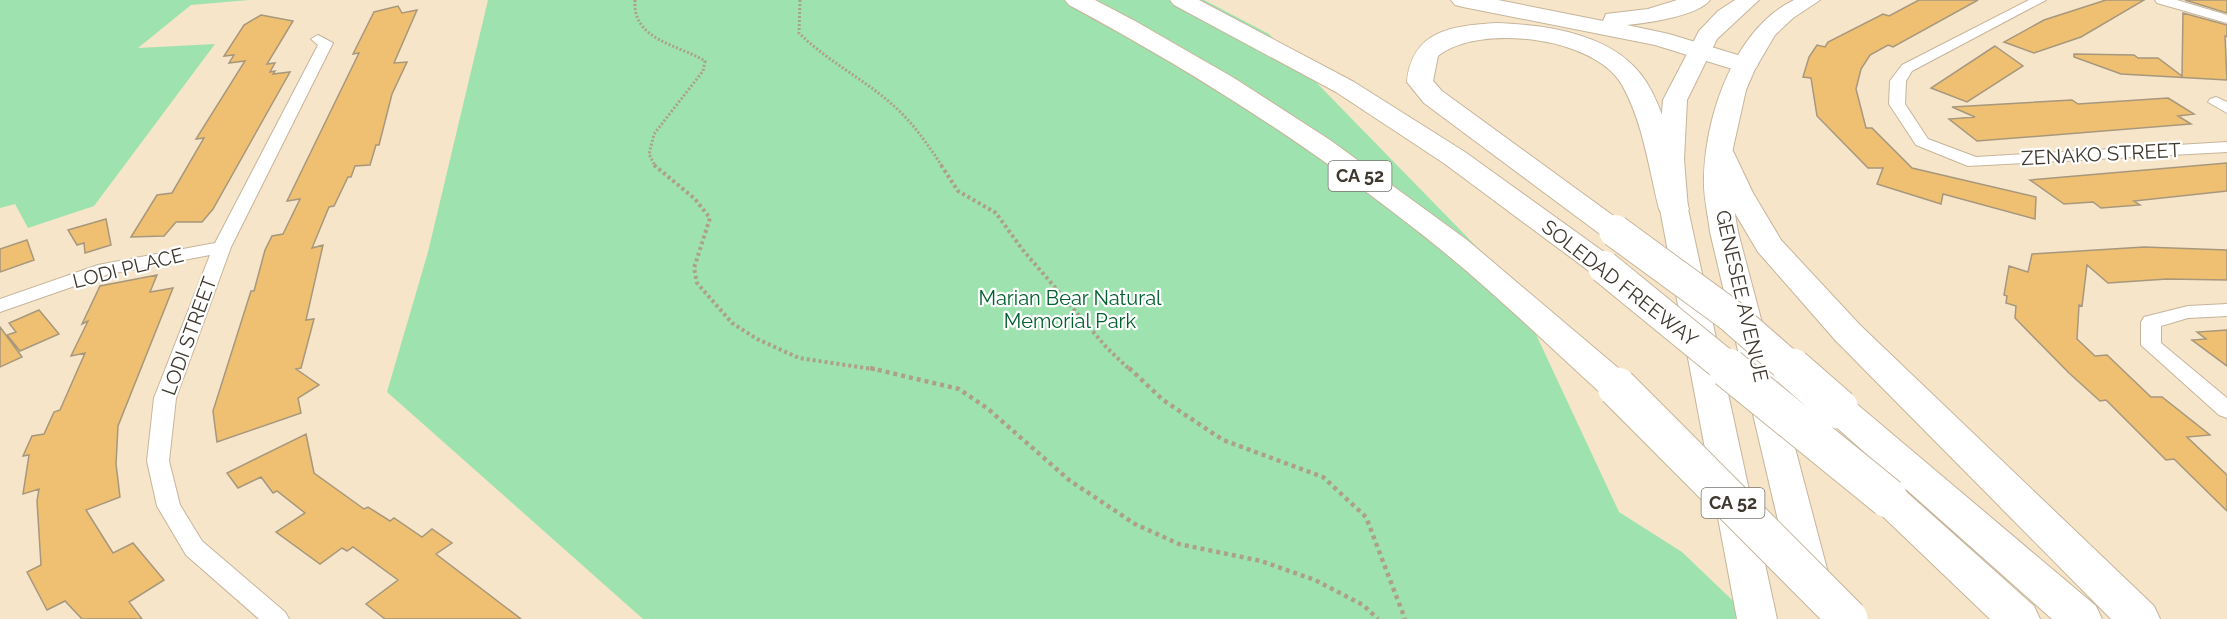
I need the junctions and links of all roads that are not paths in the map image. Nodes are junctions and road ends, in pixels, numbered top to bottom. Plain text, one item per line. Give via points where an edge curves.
1 (1077, 0) edge
2 (1182, 0) edge
3 (1463, 0) edge
4 (1698, 0) edge
5 (1749, 0) edge
6 (1810, 0) edge
7 (2039, 0) edge
8 (2162, 0) edge
9 (1524, 11) junction
10 (2227, 19) edge
11 (318, 39) dead end
12 (1699, 51) junction
13 (1745, 65) junction
14 (2227, 147) edge
15 (1720, 153) junction
16 (1674, 208) junction
17 (222, 247) junction
18 (0, 306) edge
19 (2227, 310) edge
20 (2227, 410) edge
21 (276, 619) edge
22 (1757, 619) edge
23 (1821, 619) edge
24 (1848, 619) edge
25 (2019, 619) edge
26 (2081, 619) edge
27 (2139, 619) edge

1 - 24 highway, CA 52, bridge via 1190,62 1302,133 1456,247 1617,387
2 - 25 highway, SOLEDAD FREEWAY, bridge via 1345,87 1455,158 1604,267 1888,498
3 - 9 highway
4 - 9 highway via 1673,12 1648,17 1602,19
5 - 12 main road via 1726,16
6 - 13 main road, GENESEE AVENUE via 1783,15 1753,49
7 - 14 street, ZENAKO STREET via 1907,68 1898,81 1897,104 1922,142 1974,162
8 - 10 street
9 - 12 highway via 1660,39
11 - 17 street, LODI STREET via 326,43
12 - 13 highway
12 - 16 main road via 1675,100 1671,159
13 - 15 main road, GENESEE AVENUE via 1736,84
15 - 23 main road, GENESEE AVENUE via 1717,179 1724,232
15 - 27 highway via 1768,245 1990,476
16 - 22 main road
16 - 26 highway, bridge via 1642,97 1630,76 1604,55 1569,40 1500,31 1467,33 1429,50 1422,62 1420,82 1433,97 1730,315
17 - 18 street, LODI PLACE via 105,270
17 - 21 street, LODI STREET via 165,398 158,461 169,506 195,548
19 - 20 street via 2188,312 2151,322 2151,345

